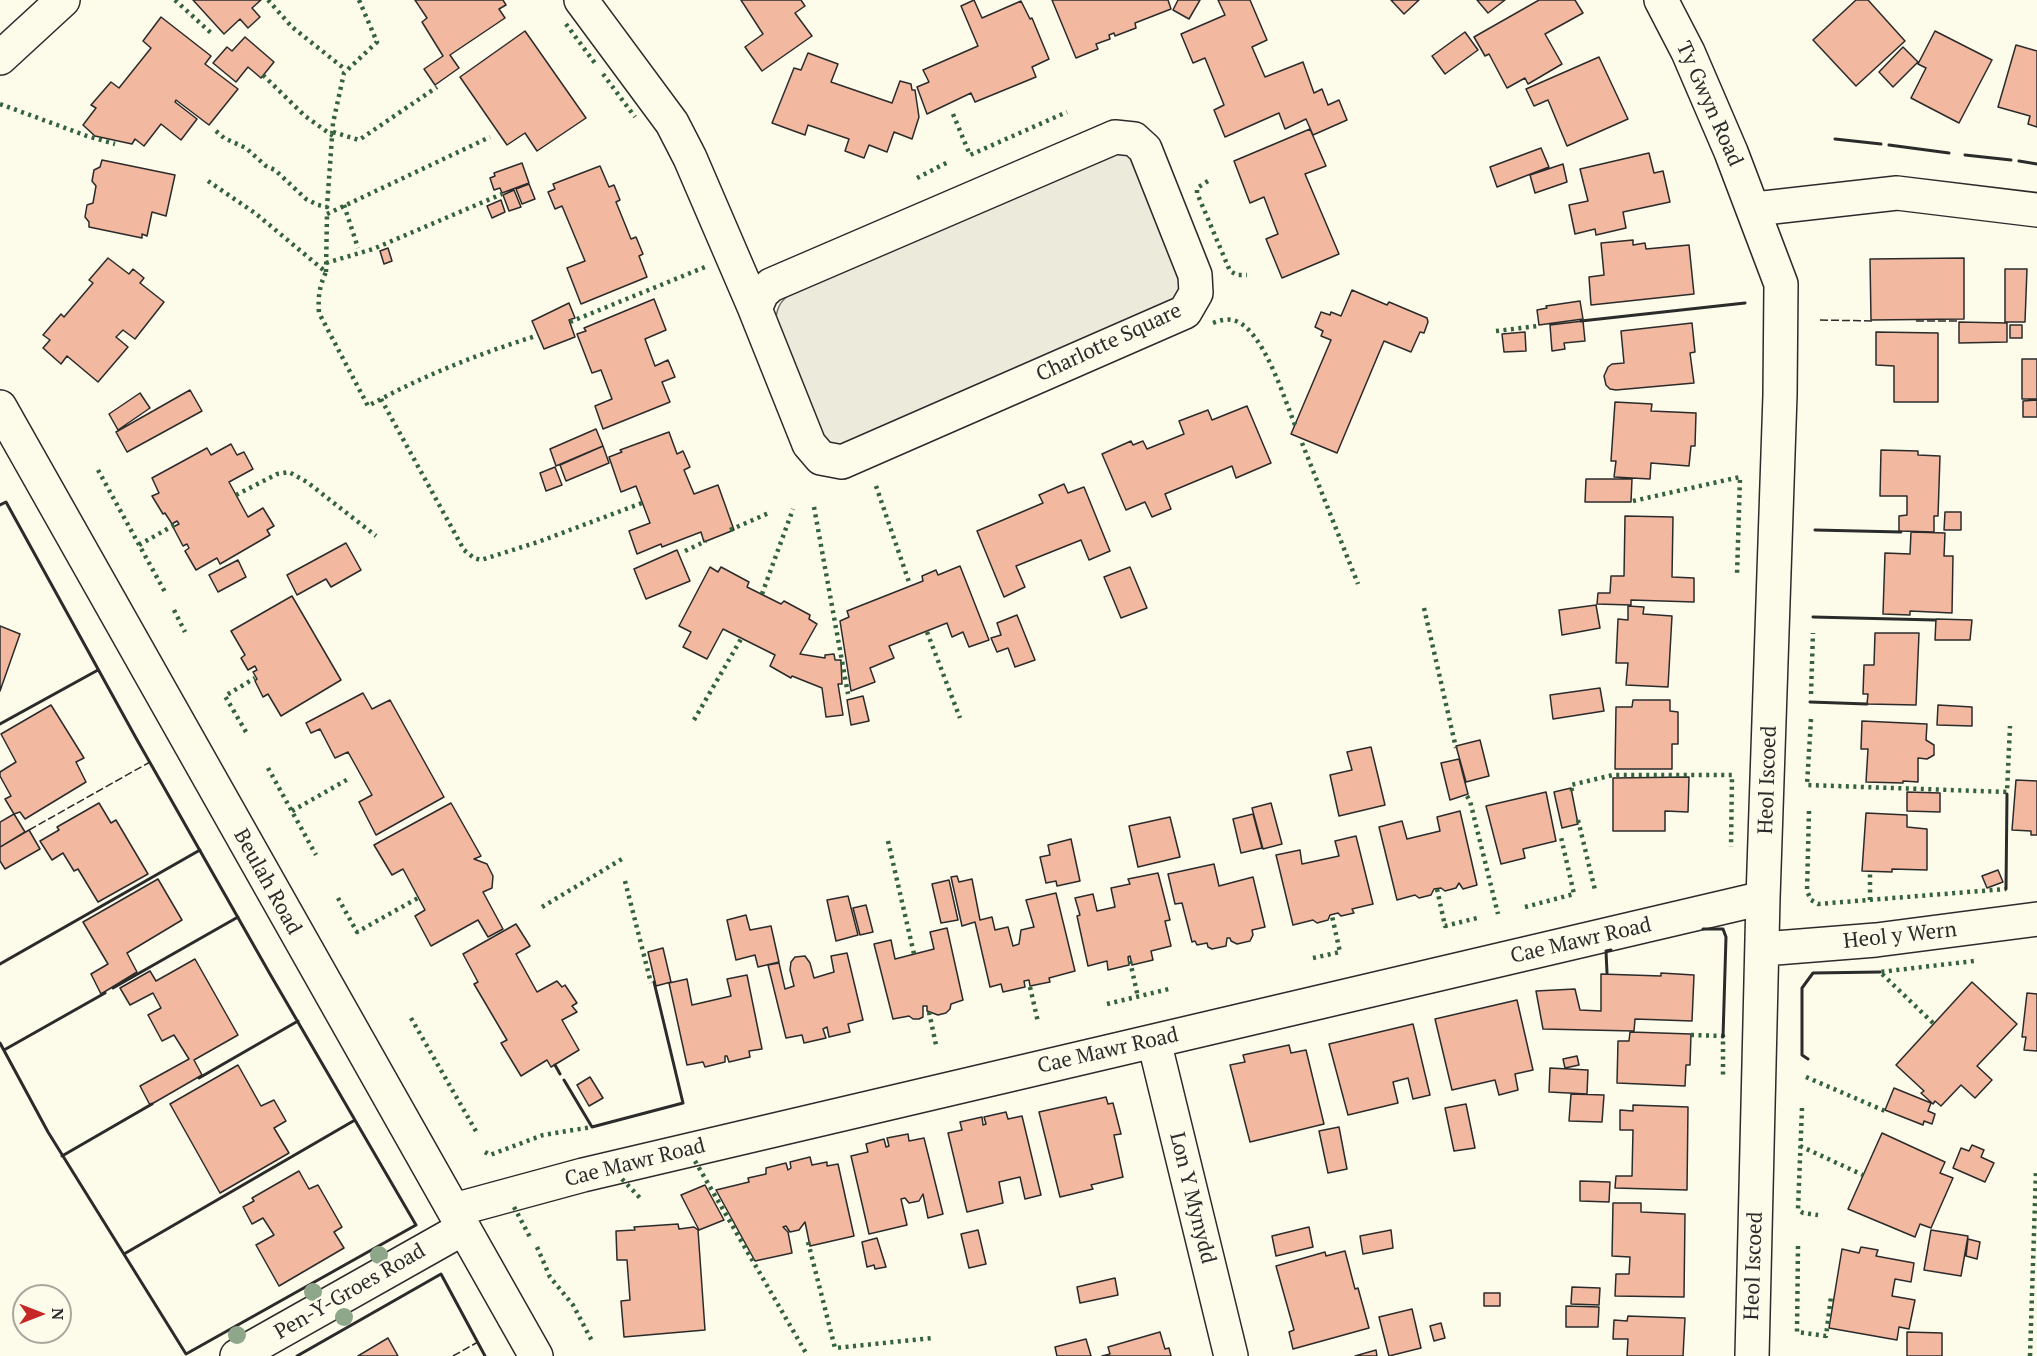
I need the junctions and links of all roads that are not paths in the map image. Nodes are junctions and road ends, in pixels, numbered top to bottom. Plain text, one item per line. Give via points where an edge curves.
1 (63, 0) edge
2 (581, 0) edge
3 (1660, 0) edge
4 (0, 58) edge
5 (1755, 209) junction
6 (2037, 210) edge
7 (755, 309) junction
8 (0, 407) edge
9 (1763, 898) junction
10 (2037, 919) edge
11 (1763, 949) junction
12 (1154, 1041) junction
13 (459, 1219) junction
14 (237, 1356) edge
15 (536, 1356) edge
16 (1231, 1356) edge
17 (1752, 1356) edge

1 - 4 street
2 - 7 street, Charlotte Square via 672,123
3 - 5 street, Ty Gwyn Road via 1688,52
5 - 6 street via 1897,193
5 - 9 street, Heol Iscoed via 1781,284
7 - 7 street, Charlotte Square via 809,444 820,458 842,462 1185,312 1196,293 1195,275 1145,148 1134,139 1115,137 771,285 762,293
8 - 13 street, Beulah Road
9 - 11 street, Heol Iscoed
9 - 12 street, Cae Mawr Road
10 - 11 street, Heol y Wern via 1876,940
11 - 17 street, Heol Iscoed
12 - 13 street, Cae Mawr Road via 584,1175
12 - 16 street, Lon Y Mynydd
13 - 14 street, Pen-Y-Groes Road
13 - 15 street, Beulah Road

